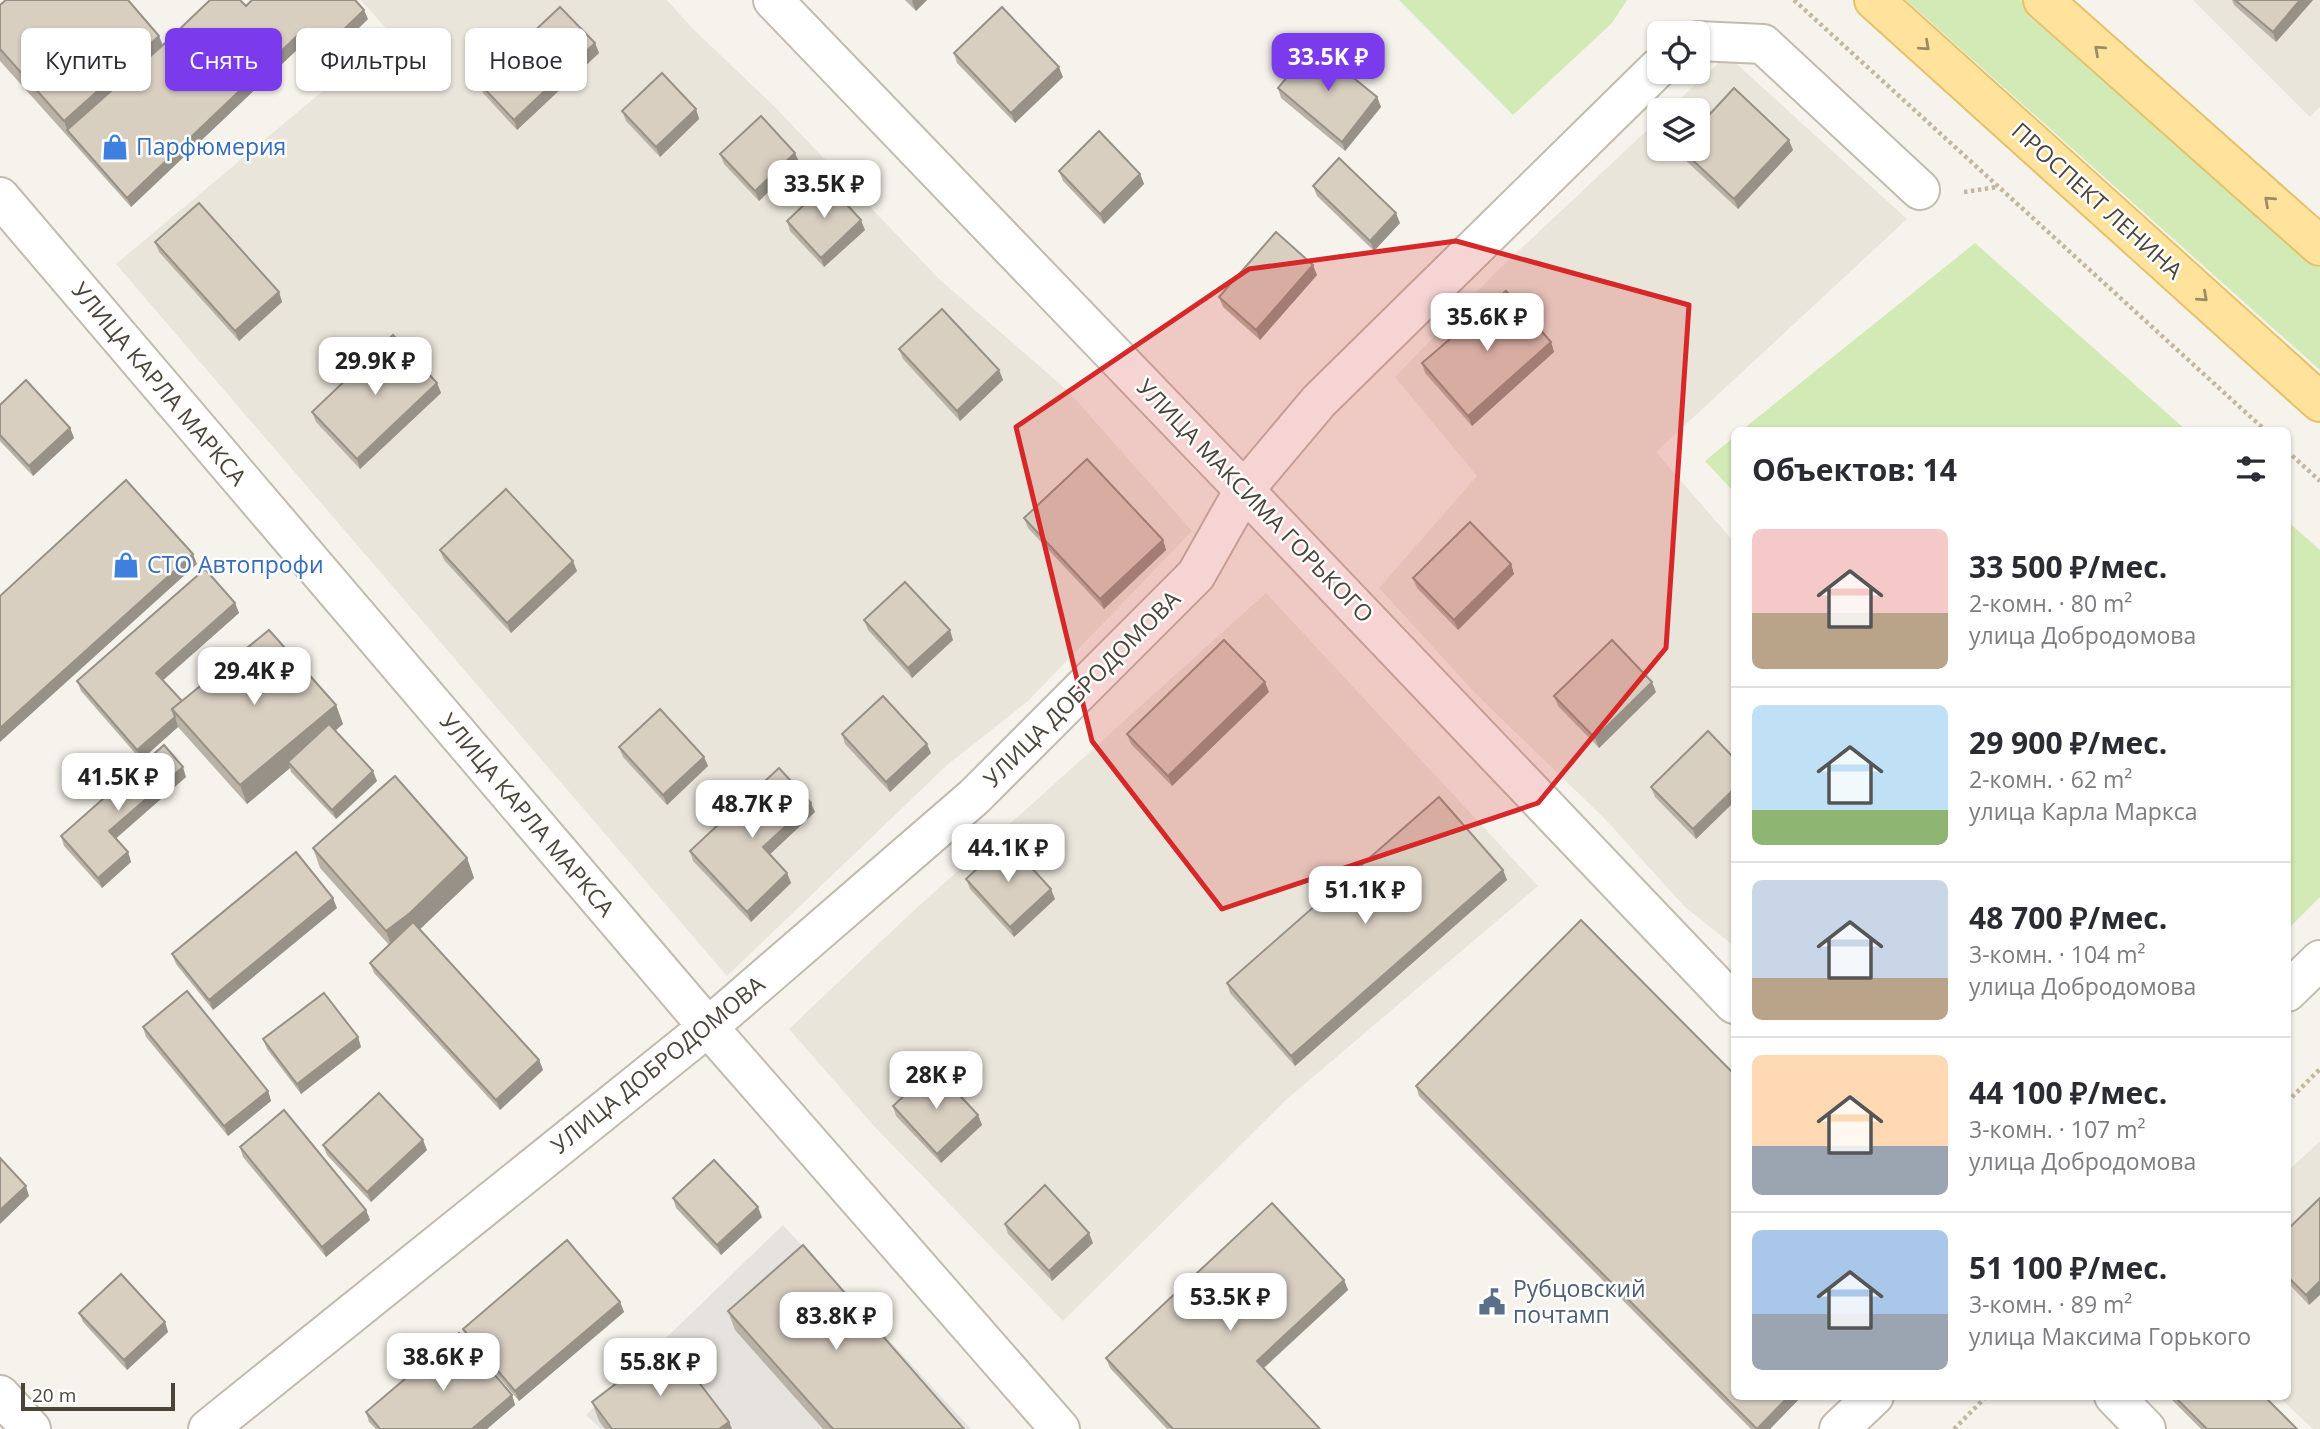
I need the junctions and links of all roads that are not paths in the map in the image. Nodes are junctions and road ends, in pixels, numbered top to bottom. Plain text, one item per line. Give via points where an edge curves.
1 (773, 0) edge
2 (1874, 0) edge
3 (2043, 0) edge
4 (1710, 42) edge
5 (1647, 79) edge
6 (1920, 190) dead end
7 (0, 197) edge
8 (2320, 246) edge
9 (2320, 402) edge
10 (1244, 490) junction
11 (2320, 960) edge
12 (2291, 988) edge
13 (1731, 1001) edge
14 (708, 1027) junction
15 (0, 1395) edge
16 (1870, 1400) edge
17 (2118, 1400) edge
18 (31, 1429) edge
19 (208, 1429) edge
20 (1060, 1429) edge
21 (1839, 1429) edge
22 (2146, 1429) edge

1 - 10 street, УЛИЦА МАКСИМА ГОРЬКОГО
2 -> 9 main road, ПРОСПЕКТ ЛЕНИНА
8 -> 3 main road
4 - 6 street via 1763,44
5 - 10 street, УЛИЦА ДОБРОДОМОВА via 1319,401
7 - 14 street, УЛИЦА КАРЛА МАРКСА
10 - 13 street, УЛИЦА МАКСИМА ГОРЬКОГО
10 - 14 street, УЛИЦА ДОБРОДОМОВА via 1196,575 974,797
11 - 12 street
14 - 19 street, УЛИЦА ДОБРОДОМОВА
14 - 20 street, УЛИЦА КАРЛА МАРКСА
15 - 18 street
16 - 21 street
17 - 22 street

